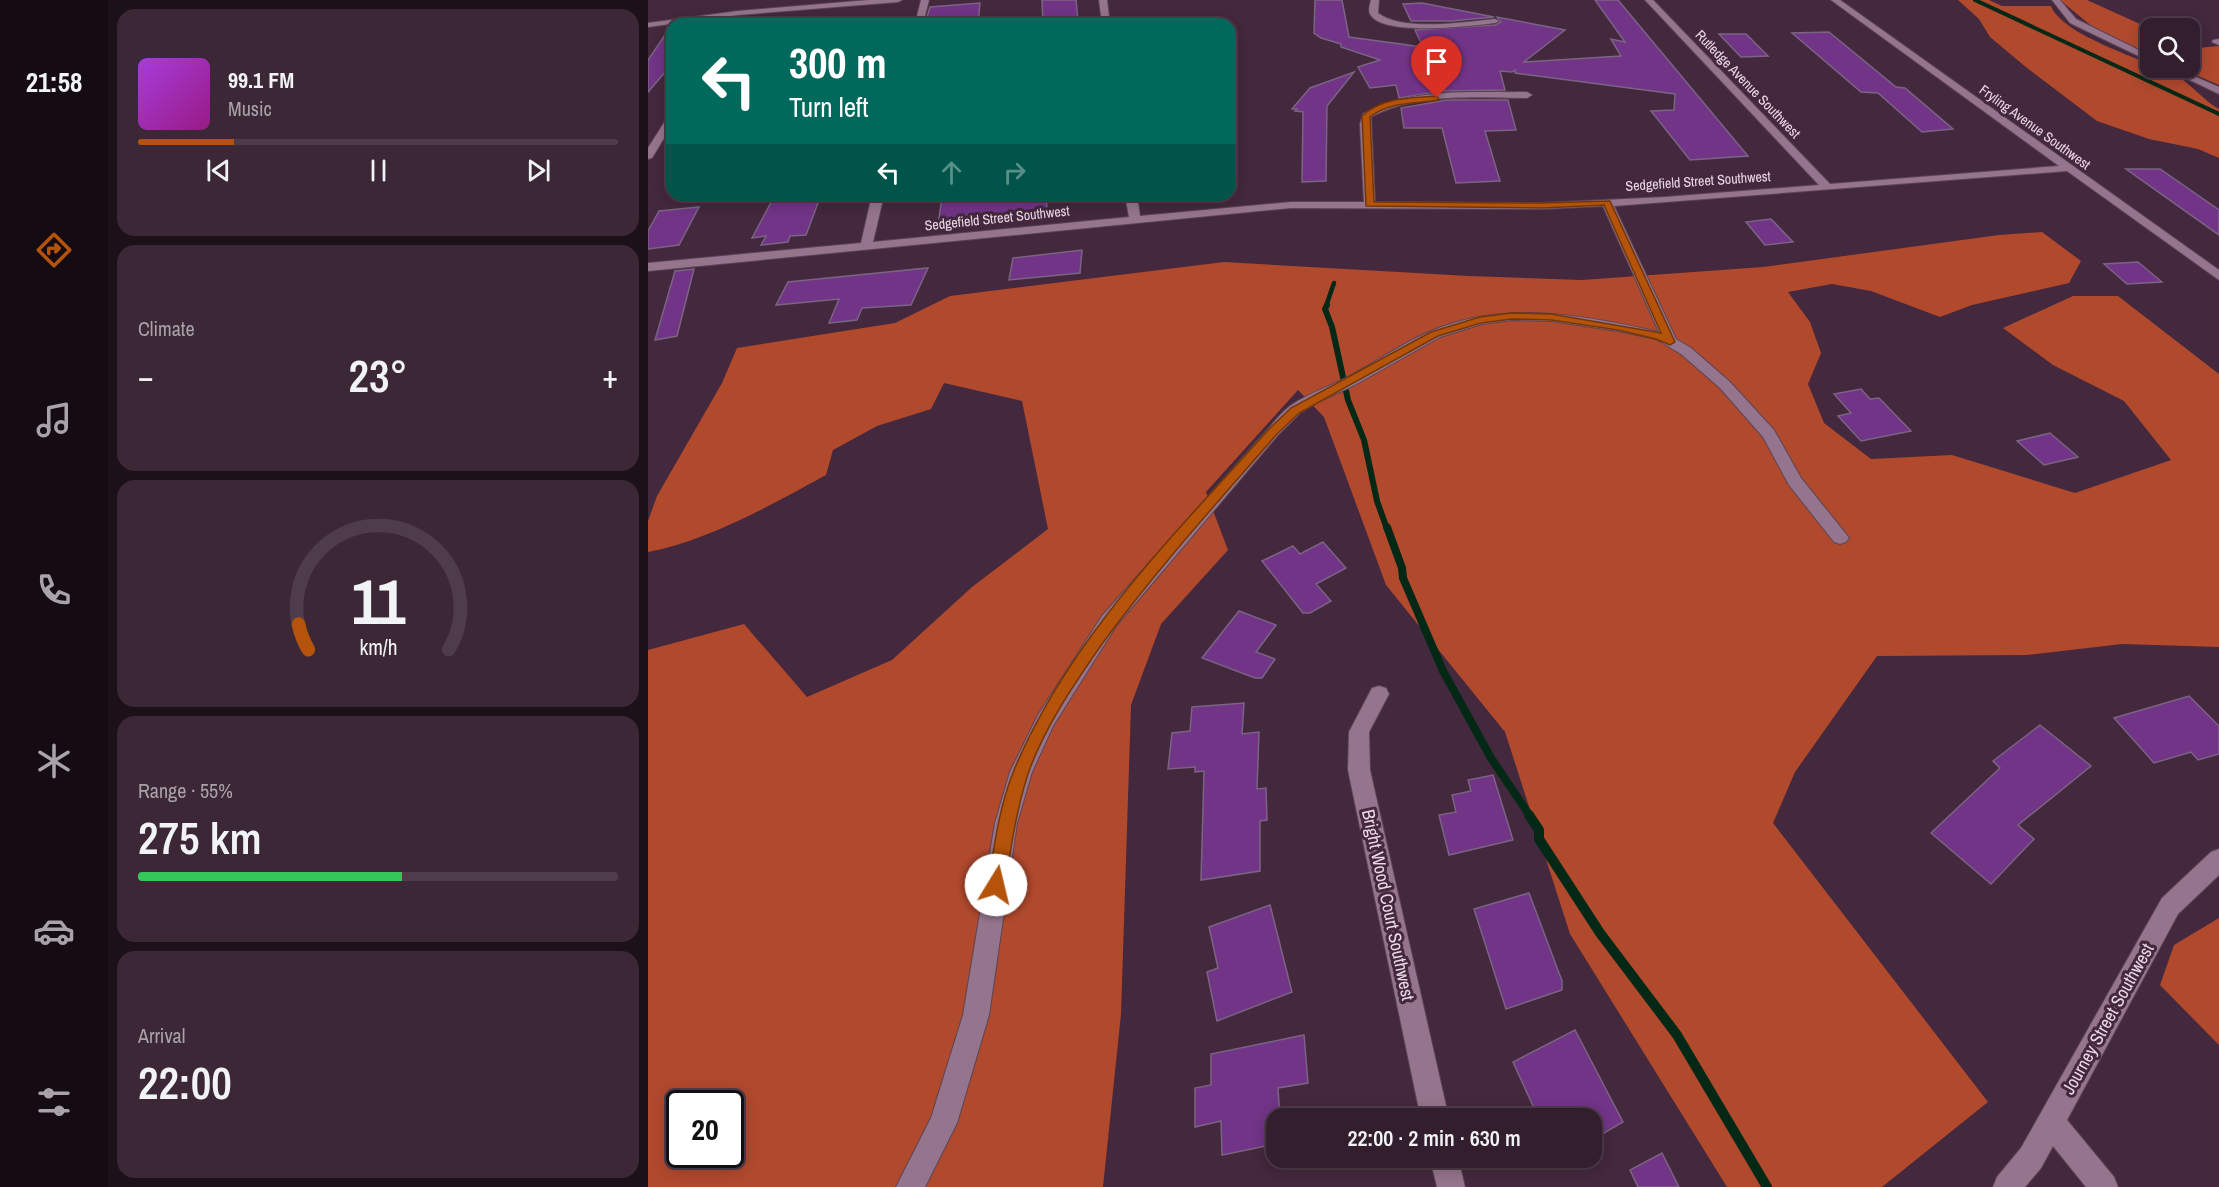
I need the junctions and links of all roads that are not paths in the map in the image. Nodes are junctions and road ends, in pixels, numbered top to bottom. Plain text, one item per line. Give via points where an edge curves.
1 (746, 0) edge
2 (898, 0) edge
3 (925, 0) edge
4 (1103, 0) edge
5 (1375, 0) edge
6 (1649, 0) edge
7 (1835, 0) edge
8 (2056, 0) edge
9 (738, 13) junction
10 (700, 18) edge
11 (735, 18) edge
12 (920, 18) edge
13 (1105, 18) edge
14 (1495, 21) dead end
15 (666, 23) edge
16 (648, 25) edge
17 (2140, 54) edge
18 (2191, 78) edge
19 (2219, 91) edge
20 (1527, 95) dead end
21 (666, 127) edge
22 (648, 156) edge
23 (2069, 168) junction
24 (1827, 187) junction
25 (877, 201) edge
26 (1132, 201) edge
27 (1607, 202) junction
28 (1370, 204) junction
29 (1135, 220) junction
30 (866, 246) junction
31 (648, 267) edge
32 (2219, 276) edge
33 (1670, 342) junction
34 (1840, 538) dead end
35 (1379, 694) dead end
36 (2219, 860) edge
37 (1434, 1108) edge
38 (2051, 1122) junction
39 (1446, 1168) edge
40 (910, 1187) edge
41 (1451, 1187) edge
42 (2007, 1187) edge
43 (2104, 1187) edge

1 - 9 street
2 - 9 street
3 - 12 street
4 - 13 street
5 - 14 street via 1375,15 1401,24
6 - 24 street, Rutledge Avenue Southwest
7 - 23 street, Fryling Avenue Southwest
8 - 17 street via 2073,21
9 - 10 street
9 - 11 street
15 - 16 street
18 - 19 street
20 - 28 street via 1409,100 1377,108 1366,116 1365,124
21 - 22 street
23 - 24 street, Sedgefield Street Southwest
23 - 32 street, Fryling Avenue Southwest
24 - 27 street, Sedgefield Street Southwest
25 - 30 street
26 - 29 street
27 - 28 street, Sedgefield Street Southwest via 1543,206
27 - 33 street
28 - 29 street, Sedgefield Street Southwest via 1291,205
29 - 30 street, Sedgefield Street Southwest
30 - 31 street, Sedgefield Street Southwest
33 - 34 street via 1725,385 1769,434 1795,481
33 - 40 street via 1618,327 1551,317 1480,320 1435,334 1315,398 1295,410 1273,432 1137,586 1083,659 1045,721 1021,772 1006,823 976,1015 944,1123
35 - 37 street, Bright Wood Court Southwest via 1359,732 1359,770
36 - 38 street, Journey Street Southwest via 2170,906
38 - 42 street, Journey Street Southwest via 2031,1158
38 - 43 street
39 - 41 street

